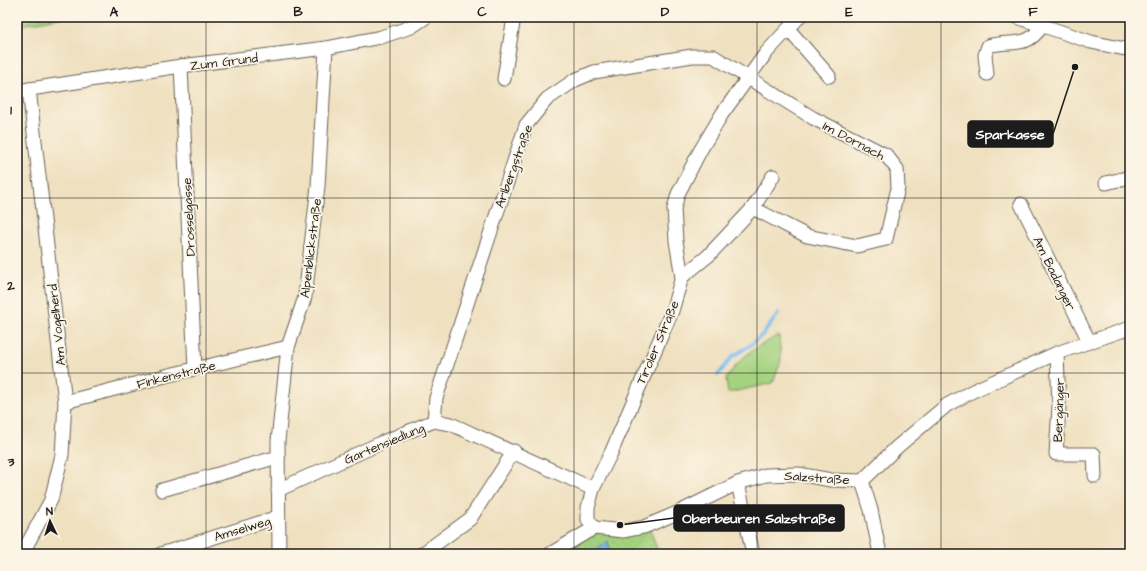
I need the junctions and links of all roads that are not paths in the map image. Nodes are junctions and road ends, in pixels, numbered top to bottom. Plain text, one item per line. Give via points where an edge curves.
1 (426, 17) edge
2 (514, 17) edge
3 (800, 17) edge
4 (1017, 17) edge
5 (1042, 26) junction
6 (789, 30) junction
7 (326, 48) junction
8 (1130, 50) edge
9 (181, 66) junction
10 (987, 74) dead end
11 (829, 76) dead end
12 (748, 78) junction
13 (504, 79) dead end
14 (23, 90) edge
15 (773, 176) dead end
16 (1130, 177) edge
17 (1106, 183) dead end
18 (1021, 204) dead end
19 (752, 208) junction
20 (682, 277) junction
21 (1130, 328) edge
22 (1089, 341) junction
23 (288, 347) junction
24 (1057, 354) junction
25 (195, 369) junction
26 (64, 402) junction
27 (434, 421) junction
28 (514, 451) junction
29 (278, 457) junction
30 (1095, 476) dead end
31 (862, 481) junction
32 (738, 483) junction
33 (593, 489) junction
34 (162, 490) dead end
35 (278, 490) junction
36 (278, 516) junction
37 (594, 528) junction
38 (22, 554) edge
39 (161, 554) edge
40 (279, 554) edge
41 (422, 554) edge
42 (550, 554) edge
43 (753, 554) edge
44 (880, 554) edge

1 - 7 street, Zum Grund via 411,27 381,37
2 - 13 street
3 - 6 street, Tiroler Straße
4 - 5 street
5 - 8 street via 1091,42
5 - 10 street via 1035,37 1025,42 988,46 985,55
6 - 11 street
6 - 12 street, Tiroler Straße via 766,53
7 - 9 street, Zum Grund
7 - 23 street, Alpenblickstraße via 318,186 305,297
9 - 14 street, Zum Grund
9 - 25 street, Drosselgasse
12 - 19 street, Im Dornach via 813,118 886,155 897,169 898,188 886,239 857,246 807,236
12 - 20 street, Tiroler Straße via 718,120 678,194 674,209
12 - 27 street, Arlbergstraße via 713,56 692,56 594,72 575,80 547,99 526,125 436,398
14 - 26 street, Am Vogelherd
15 - 19 street
16 - 17 street
18 - 22 street, Am Badanger
19 - 20 street via 708,256
20 - 33 street, Tiroler Straße via 672,311
21 - 22 street, Salzstraße
22 - 24 street, Salzstraße
23 - 25 street, Finkenstraße
23 - 29 street, Alpenblickstraße
24 - 30 street, Bergänger via 1060,407 1056,454 1094,454
24 - 31 street, Salzstraße via 947,405
25 - 26 street, Finkenstraße
26 - 38 street, Am Vogelherd via 62,455 51,500
27 - 28 street, Gartensiedlung via 451,424
27 - 35 street, Gartensiedlung
28 - 33 street, Gartensiedlung
28 - 41 street via 470,519
29 - 34 street
29 - 35 street, Alpenblickstraße
31 - 32 street, Salzstraße via 831,480 798,474 766,475
31 - 44 street
32 - 37 street, Salzstraße via 677,514 644,527 624,531
32 - 43 street
33 - 37 street, Tiroler Straße via 588,520
35 - 36 street, Alpenblickstraße
36 - 39 street, Amselweg
36 - 40 street
37 - 42 street

